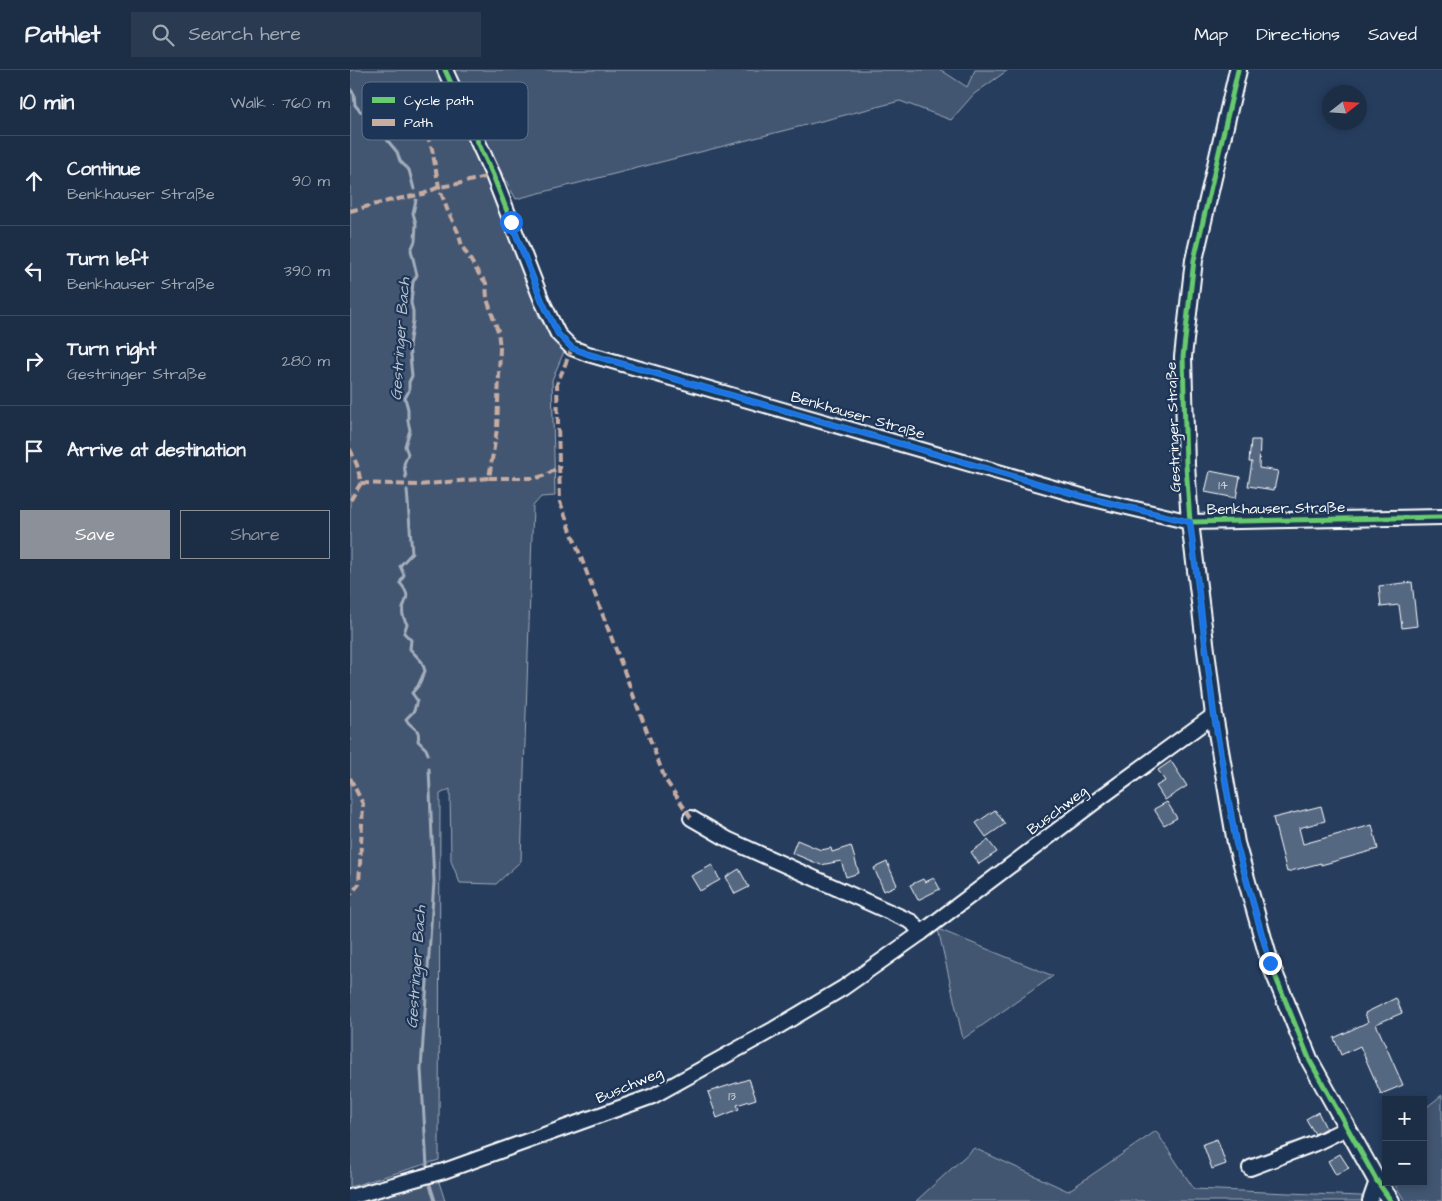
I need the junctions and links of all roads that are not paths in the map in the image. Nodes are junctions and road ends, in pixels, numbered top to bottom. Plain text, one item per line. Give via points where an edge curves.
1 (445, 70) edge
2 (1238, 70) edge
3 (450, 82) edge
4 (477, 140) edge
5 (1442, 517) edge
6 (1190, 522) junction
7 (1214, 715) junction
8 (691, 818) dead end
9 (921, 933) junction
10 (1347, 1128) junction
11 (1250, 1168) dead end
12 (1377, 1181) junction
13 (350, 1197) edge
14 (1370, 1201) edge
15 (1391, 1201) edge

1 - 3 street, Benkhauser Straße
2 - 6 main road, Gestringer Straße via 1194,260 1186,316 1184,417
4 - 6 street, Benkhauser Straße via 542,301 558,334 572,348 1085,497
5 - 6 street, Benkhauser Straße
6 - 7 main road, Gestringer Straße
7 - 9 street, Buschweg
7 - 10 main road, Gestringer Straße via 1236,843 1270,963 1310,1062
8 - 9 street via 729,840 912,922
9 - 13 street, Buschweg via 843,988 653,1096 444,1171
10 - 11 street
10 - 12 main road, Gestringer Straße
12 - 14 street
12 - 15 main road, Gestringer Straße

